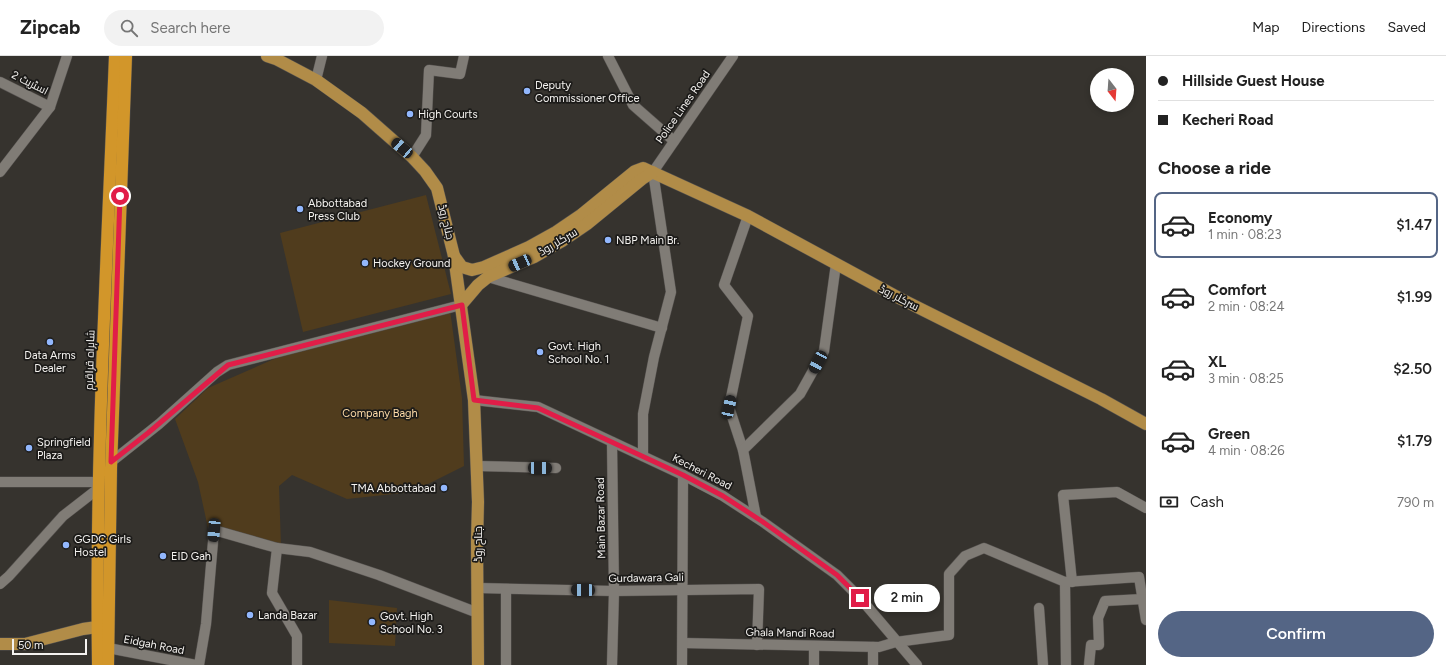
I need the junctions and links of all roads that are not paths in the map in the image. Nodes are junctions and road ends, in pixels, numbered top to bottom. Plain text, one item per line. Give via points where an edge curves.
1 (67, 56) edge
2 (115, 56) edge
3 (126, 56) edge
4 (267, 56) edge
5 (322, 56) edge
6 (464, 56) edge
7 (608, 56) edge
8 (733, 56) edge
9 (316, 80) junction
10 (0, 82) edge
11 (50, 107) junction
12 (674, 141) junction
13 (412, 157) junction
14 (0, 172) edge
15 (653, 172) junction
16 (748, 216) junction
17 (454, 256) junction
18 (836, 264) junction
19 (486, 272) junction
20 (457, 273) junction
21 (462, 305) junction
22 (662, 328) junction
23 (474, 400) junction
24 (1146, 424) edge
25 (612, 442) junction
26 (743, 450) junction
27 (643, 456) junction
28 (111, 462) junction
29 (477, 466) junction
30 (556, 468) dead end
31 (683, 475) junction
32 (0, 482) edge
33 (99, 485) junction
34 (1146, 508) edge
35 (756, 517) junction
36 (277, 548) junction
37 (1068, 582) junction
38 (0, 584) edge
39 (478, 588) junction
40 (506, 589) junction
41 (683, 589) junction
42 (614, 591) junction
43 (1143, 599) junction
44 (1039, 608) dead end
45 (478, 613) junction
46 (1146, 620) edge
47 (98, 627) junction
48 (896, 642) junction
49 (683, 643) junction
50 (0, 644) edge
51 (758, 645) junction
52 (814, 646) junction
53 (873, 647) junction
54 (108, 648) junction
55 (98, 665) edge
56 (108, 665) edge
57 (197, 665) edge
58 (297, 665) edge
59 (478, 665) edge
60 (506, 665) edge
61 (612, 665) edge
62 (682, 665) edge
63 (814, 665) edge
64 (873, 665) edge
65 (916, 665) edge
66 (1042, 665) edge
67 (1066, 665) edge
68 (1089, 665) edge

1 - 11 street
2 - 33 highway, شاہراہ قراقرم
3 - 28 highway
4 - 9 main road, جناح روڈ
5 - 9 street
6 - 13 street via 460,74 429,70 426,135
7 - 12 street via 633,104
8 - 12 street, Police Lines Road
9 - 13 main road, جناح روڈ via 362,113
10 - 11 street, اسٹریٹ 2
11 - 14 street
12 - 15 street, Police Lines Road
13 - 17 main road, جناح روڈ via 437,188
15 - 16 main road, سرکلر روڈ
15 - 19 main road, سرکلر روڈ via 562,241 534,256
15 - 22 street via 671,292
16 - 18 main road, سرکلر روڈ
16 - 26 street via 724,285 748,316 729,407
17 - 19 main road via 462,267
17 - 20 main road, جناح روڈ
18 - 24 main road, سرکلر روڈ
18 - 26 street via 824,351 800,394
19 - 20 main road via 466,277
19 - 21 main road, سرکلر روڈ
19 - 22 street
20 - 21 main road, جناح روڈ
21 - 23 main road, جناح روڈ
21 - 28 street via 228,365
22 - 27 street via 643,414
23 - 25 street, Kecheri Road via 538,408
23 - 29 main road, جناح روڈ
25 - 27 street, Kecheri Road
25 - 42 street, Main Bazar Road
26 - 35 street
27 - 31 street, Kecheri Road
28 - 54 highway
29 - 30 street
29 - 39 main road, جناح روڈ
31 - 35 street, Kecheri Road
31 - 41 street
32 - 33 street
33 - 38 street via 63,516
33 - 47 highway, شاہراہ قراقرم
34 - 37 street via 1117,492 1063,495
35 - 48 street, Kecheri Road via 837,575 860,598
36 - 45 street via 310,552 379,574
36 - 57 street via 214,530 206,624
36 - 58 street via 272,593 296,636
37 - 43 street via 1139,577
37 - 48 street, Ghala Mandi Road via 984,548 965,556 949,574 949,635
37 - 67 street
39 - 40 street, Gurdawara Gali
39 - 45 main road, جناح روڈ
40 - 42 street, Gurdawara Gali
40 - 60 street
41 - 42 street, Gurdawara Gali
41 - 49 street
41 - 51 street, Gurdawara Gali via 759,589
42 - 61 street, Main Bazar Road
43 - 46 street
43 - 68 street via 1105,601 1098,618 1099,645 1091,645
44 - 66 street
45 - 59 main road, جناح روڈ
47 - 50 main road via 25,644
47 - 55 highway, شاہراہ قراقرم
48 - 53 street, Ghala Mandi Road
48 - 65 street, Kecheri Road
49 - 51 street, Ghala Mandi Road
49 - 62 street
51 - 52 street, Ghala Mandi Road
52 - 53 street, Ghala Mandi Road
52 - 63 street
53 - 64 street
54 - 56 highway
54 - 57 street, Eidgah Road

